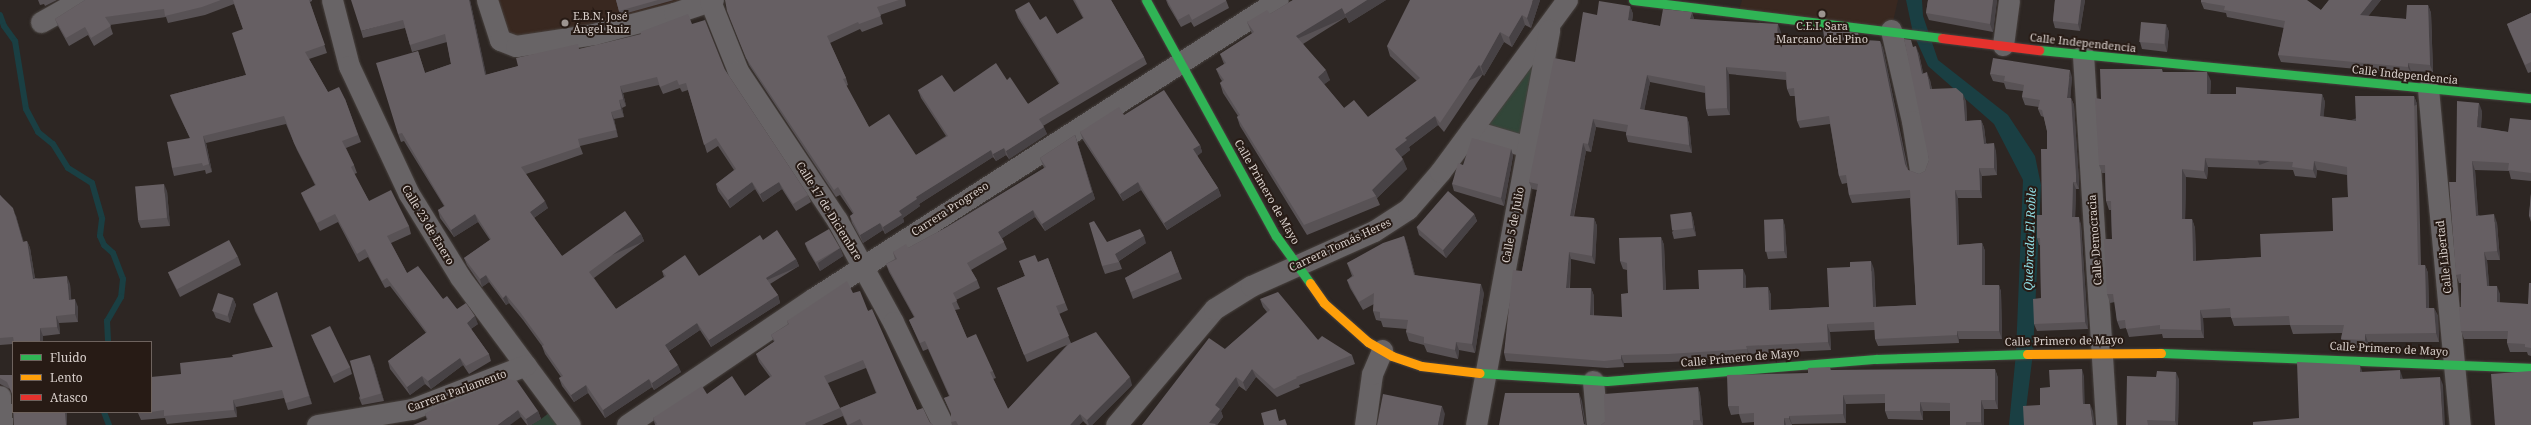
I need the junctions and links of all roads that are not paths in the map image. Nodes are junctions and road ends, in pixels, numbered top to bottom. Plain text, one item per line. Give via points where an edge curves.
1 (80, 0) edge
2 (332, 0) edge
3 (487, 0) edge
4 (1146, 0) edge
5 (1278, 0) edge
6 (1567, 0) edge
7 (1633, 0) edge
8 (2009, 0) edge
9 (711, 1) edge
10 (41, 22) dead end
11 (1550, 24) junction
12 (1891, 30) junction
13 (2003, 45) junction
14 (2083, 55) junction
15 (1181, 61) junction
16 (2428, 89) junction
17 (2531, 98) edge
18 (1471, 130) junction
19 (1528, 147) junction
20 (1920, 170) dead end
21 (863, 266) junction
22 (1297, 266) junction
23 (1382, 350) junction
24 (2102, 352) junction
25 (2454, 364) junction
26 (526, 365) junction
27 (2531, 368) edge
28 (1485, 373) junction
29 (1593, 381) junction
30 (0, 396) edge
31 (2, 425) edge
32 (317, 425) edge
33 (570, 425) edge
34 (628, 425) edge
35 (943, 425) edge
36 (1116, 425) edge
37 (1365, 425) edge
38 (1476, 425) edge
39 (1597, 425) edge
40 (2106, 425) edge
41 (2460, 425) edge

1 - 10 street
2 - 26 street, Calle 23 de Enero via 349,66 409,194 460,277
3 - 9 street via 500,40 516,46 594,34
4 - 15 street, Calle Primero de Mayo
5 - 15 street, Carrera Progreso
6 - 11 street, Carrera Tomás Heres
7 - 12 street, Calle Independencia
8 - 13 street
9 - 21 street, Calle 17 de Diciembre via 738,71 837,220
11 - 18 street, Carrera Tomás Heres
11 - 19 street, Calle 5 de Julio
12 - 13 street, Calle Independencia
12 - 20 street via 1912,121
13 - 14 street, Calle Independencia
14 - 16 street, Calle Independencia
14 - 24 street, Calle Democracia
15 - 21 street, Carrera Progreso
15 - 22 street, Calle Primero de Mayo via 1276,236
16 - 17 street, Calle Independencia
16 - 25 street, Calle Libertad
18 - 19 street
18 - 22 street, Carrera Tomás Heres via 1408,209 1374,231
19 - 28 street, Calle 5 de Julio
21 - 34 street, Carrera Progreso
21 - 35 street, Calle 17 de Diciembre
22 - 23 street, Calle Primero de Mayo via 1324,304 1344,323
22 - 36 street, Carrera Tomás Heres via 1251,286 1214,309
23 - 28 street, Calle Primero de Mayo via 1421,366
23 - 37 street via 1372,374
24 - 25 street, Calle Primero de Mayo via 2181,352
24 - 29 street, Calle Primero de Mayo via 1876,359
24 - 40 street, Calle Democracia
25 - 27 street, Calle Primero de Mayo
25 - 41 street, Calle Libertad
26 - 32 street, Carrera Parlamento via 412,409
26 - 33 street, Calle 23 de Enero
28 - 29 street, Calle Primero de Mayo
28 - 38 street, Calle 5 de Julio
29 - 39 street
30 - 31 street

